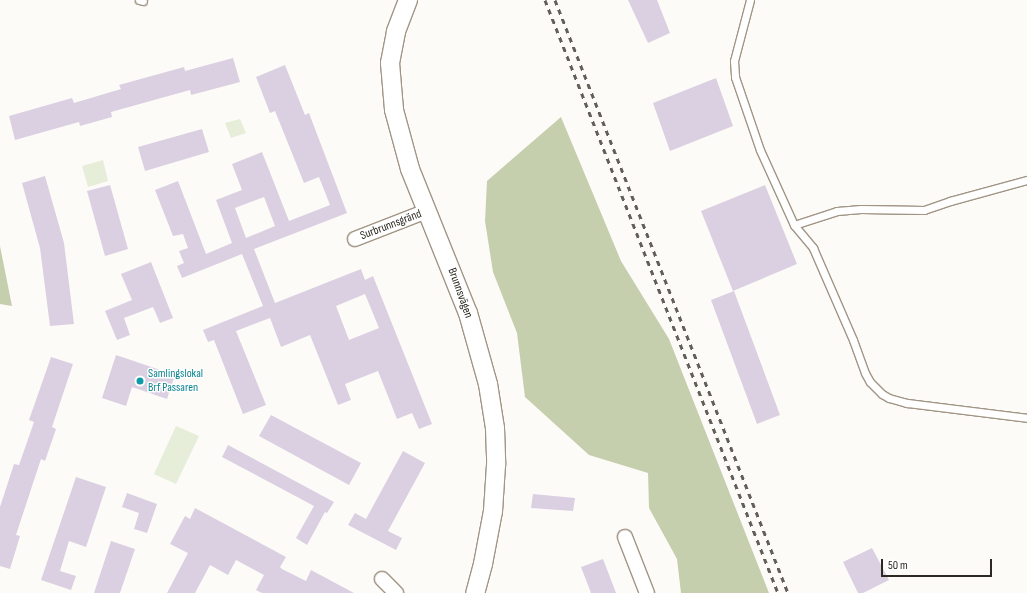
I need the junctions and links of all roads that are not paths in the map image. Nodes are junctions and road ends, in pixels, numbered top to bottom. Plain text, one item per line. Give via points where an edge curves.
1 (408, 0) edge
2 (750, 0) edge
3 (1027, 180) edge
4 (427, 211) junction
5 (794, 225) junction
6 (355, 239) dead end
7 (1027, 418) edge
8 (625, 537) dead end
9 (382, 579) dead end
10 (396, 593) edge
11 (475, 593) edge
12 (647, 593) edge

1 - 4 street, Brunnsvägen via 392,47 390,80 397,126 410,169
2 - 5 lane via 734,61 735,77 760,150
3 - 5 lane via 924,210 837,211
4 - 6 street, Surbrunnsgränd
4 - 11 street, Brunnsvägen via 468,313 482,358 493,416 496,465 493,511
5 - 7 lane via 813,248 865,373 882,394 907,403
8 - 12 street
9 - 10 street

